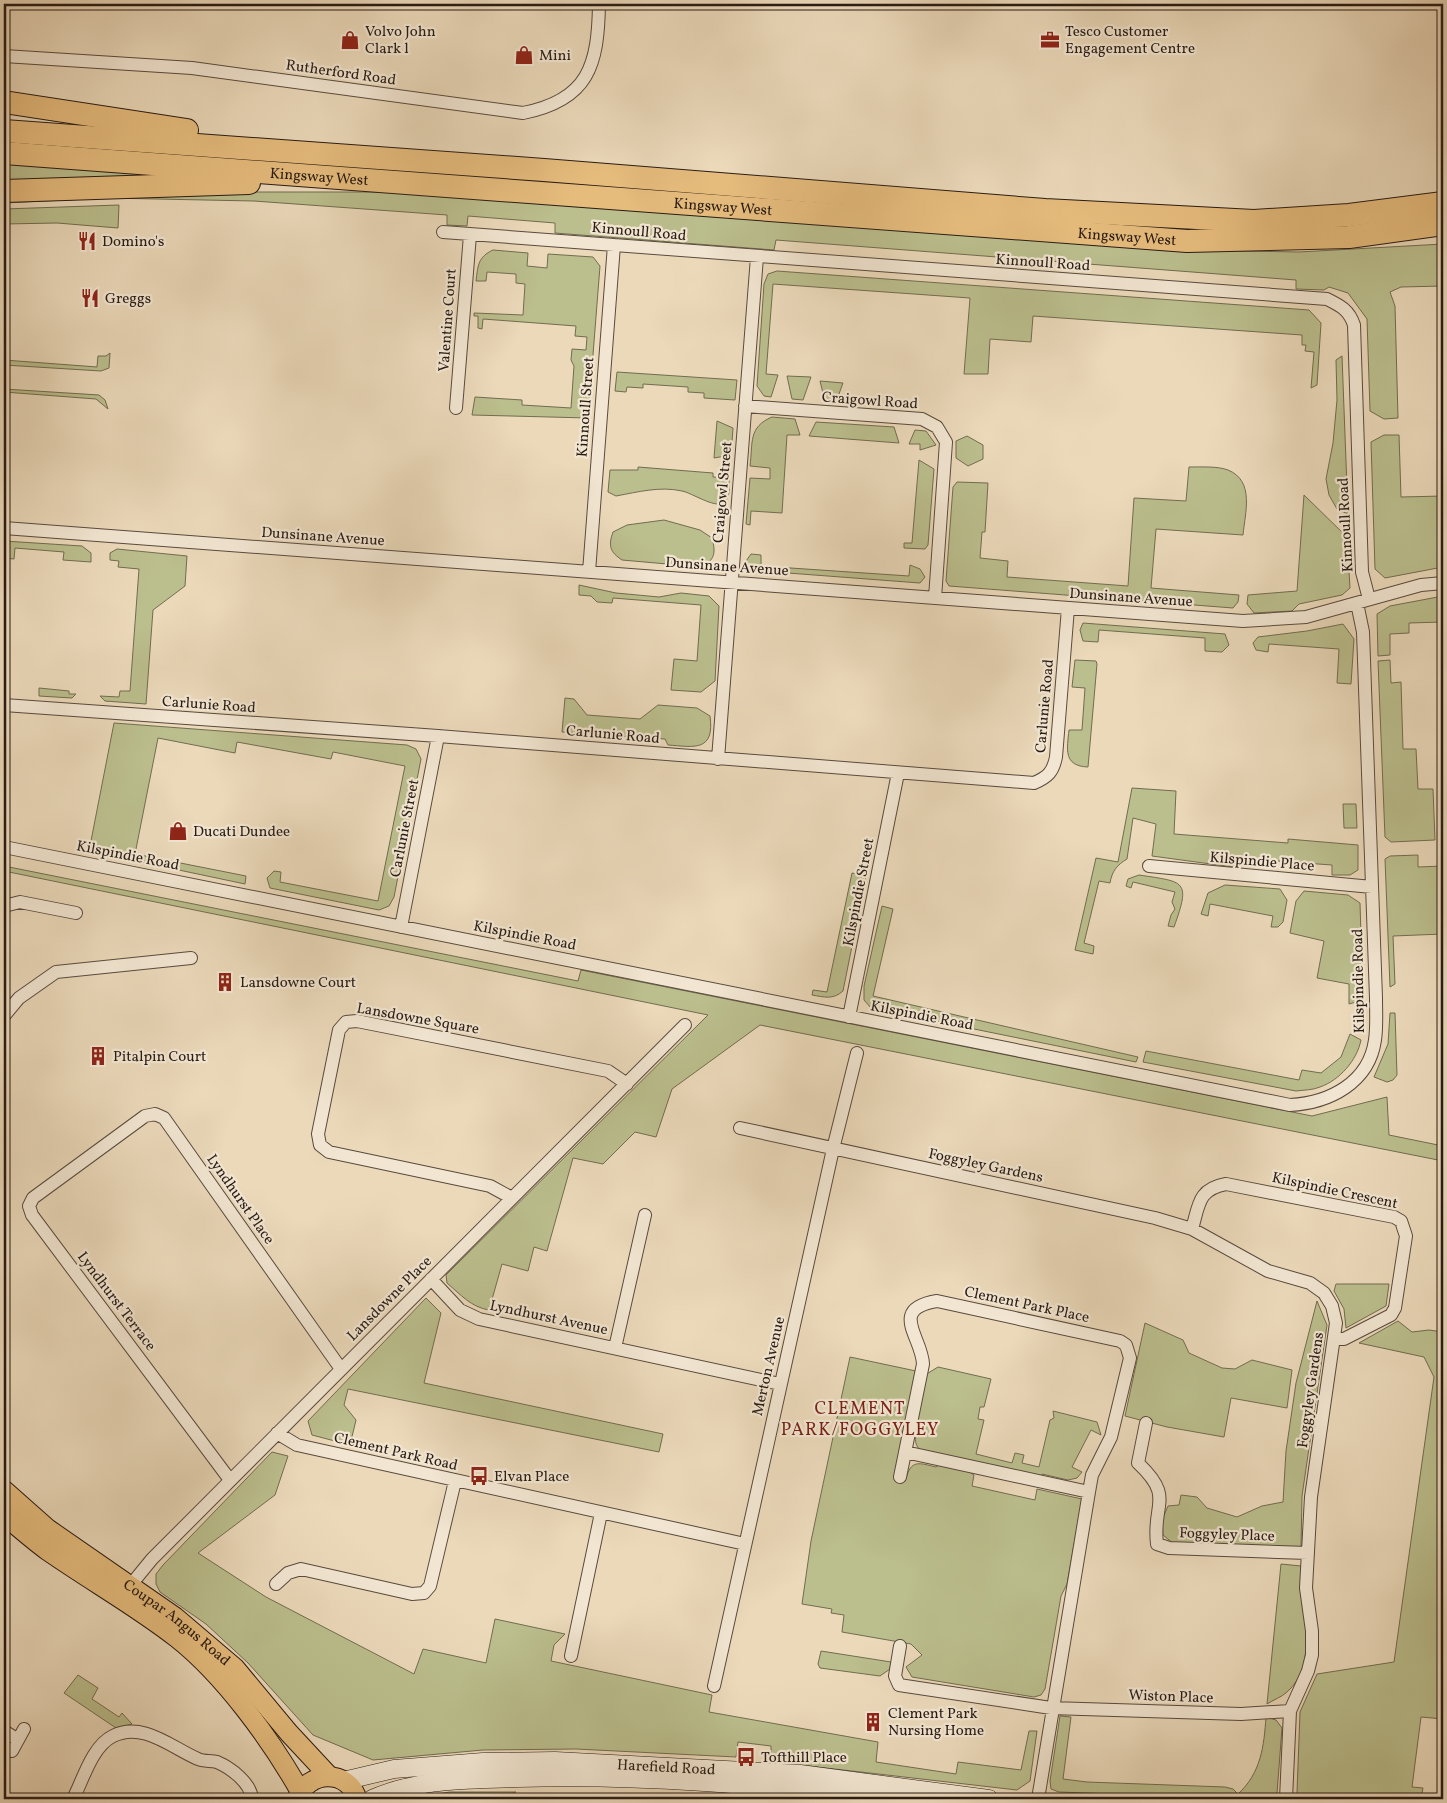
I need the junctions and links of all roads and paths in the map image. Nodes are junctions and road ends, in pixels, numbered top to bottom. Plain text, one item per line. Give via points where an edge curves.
1 (599, 4) edge
2 (4, 56) edge
3 (4, 102) edge
4 (4, 131) edge
5 (4, 153) edge
6 (349, 156) junction
7 (373, 179) junction
8 (1443, 188) edge
9 (4, 191) edge
10 (1443, 203) edge
11 (1349, 215) junction
12 (1443, 224) edge
13 (443, 232) dead end
14 (1443, 234) edge
15 (470, 235) junction
16 (1349, 237) junction
17 (614, 245) junction
18 (758, 257) junction
19 (745, 406) junction
20 (456, 408) dead end
21 (4, 528) edge
22 (589, 572) junction
23 (731, 582) junction
24 (1443, 583) edge
25 (935, 598) junction
26 (1363, 601) junction
27 (1068, 608) junction
28 (4, 705) edge
29 (438, 736) junction
30 (718, 759) junction
31 (898, 773) junction
32 (4, 847) edge
33 (1149, 866) dead end
34 (1372, 887) junction
35 (4, 906) edge
36 (76, 913) dead end
37 (401, 927) junction
38 (191, 958) dead end
39 (4, 1016) edge
40 (849, 1017) junction
41 (685, 1025) dead end
42 (857, 1053) dead end
43 (627, 1084) junction
44 (740, 1128) dead end
45 (833, 1149) junction
46 (92, 1154) joint
47 (512, 1198) junction
48 (645, 1215) dead end
49 (1192, 1229) junction
50 (431, 1279) junction
51 (1334, 1339) junction
52 (615, 1348) junction
53 (341, 1369) junction
54 (780, 1384) junction
55 (1146, 1423) dead end
56 (277, 1433) junction
57 (905, 1452) junction
58 (900, 1477) dead end
59 (230, 1480) junction
60 (455, 1481) junction
61 (4, 1490) edge
62 (1089, 1492) junction
63 (601, 1513) junction
64 (4, 1515) edge
65 (745, 1544) junction
66 (1308, 1553) junction
67 (276, 1584) dead end
68 (126, 1592) junction
69 (900, 1646) dead end
70 (571, 1656) dead end
71 (714, 1686) dead end
72 (1051, 1708) junction
73 (1290, 1711) junction
74 (4, 1731) edge
75 (12, 1751) dead end
76 (336, 1778) junction
77 (298, 1795) edge
78 (823, 1796) edge
79 (252, 1797) edge
80 (73, 1799) edge
81 (356, 1799) edge
82 (372, 1799) edge
83 (883, 1799) edge
84 (989, 1799) edge
85 (1038, 1799) edge
86 (1286, 1799) edge

1 - 2 street, Rutherford Road via 598,42 587,75 561,100 545,108 522,113 192,68
3 - 6 highway
4 - 6 highway, Kingsway West
5 - 7 highway, Kingsway West
6 - 11 highway, Kingsway West via 1045,210 1254,221
7 - 9 highway
7 - 16 highway, Kingsway West via 1187,241
8 - 11 highway
10 - 11 highway, Kingsway West
12 - 16 highway, Kingsway West
13 - 15 street, Kinnoull Road
14 - 16 highway
15 - 17 street, Kinnoull Road
15 - 20 street, Valentine Court
17 - 18 street, Kinnoull Road
17 - 22 street, Kinnoull Street
18 - 19 street, Craigowl Street
18 - 26 street, Kinnoull Road via 1327,299 1342,306 1350,313 1354,325
19 - 23 street, Craigowl Street
19 - 25 street, Craigowl Road via 922,419 937,426 946,442
21 - 22 street, Dunsinane Avenue
22 - 23 street, Dunsinane Avenue
23 - 25 street, Dunsinane Avenue
23 - 30 street, Craigowl Street
24 - 26 street, Dunsinane Avenue via 1421,585
25 - 27 street, Dunsinane Avenue
26 - 27 street, Dunsinane Avenue via 1306,617 1259,622
26 - 34 street, Kilspindie Road
27 - 31 street, Carlunie Road via 1056,757 1054,768 1046,778 1034,783
28 - 29 street, Carlunie Road
29 - 30 street, Carlunie Road
29 - 37 street, Carlunie Street
30 - 31 street, Carlunie Road
31 - 40 street, Kilspindie Street
32 - 37 street, Kilspindie Road
33 - 34 street, Kilspindie Place
34 - 40 street, Kilspindie Road via 1375,1041 1368,1063 1353,1083 1335,1096 1311,1104 1290,1105
35 - 36 street via 20,902
37 - 40 street, Kilspindie Road
38 - 39 street via 56,972 19,998
41 - 43 street, Lansdowne Place
42 - 45 street, Merton Avenue
43 - 47 street, Lansdowne Place
43 - 47 street, Lansdowne Square via 608,1071 357,1021 346,1022 339,1030 318,1134 320,1145 329,1152 490,1186
44 - 45 street, Foggyley Gardens
45 - 49 street, Foggyley Gardens via 1155,1218
45 - 54 street, Merton Avenue
46 - 53 street, Lyndhurst Place via 145,1116 155,1114 164,1118
46 - 59 street, Lyndhurst Terrace via 33,1198 29,1206 32,1215
47 - 50 street, Lansdowne Place
48 - 52 street, Lyndhurst Avenue
49 - 51 street, Foggyley Gardens via 1268,1271 1310,1283 1324,1293 1332,1306 1336,1323
49 - 51 street, Kilspindie Crescent via 1201,1198 1212,1186 1226,1184 1401,1221 1406,1236 1395,1308 1391,1315 1344,1339
50 - 52 street, Lyndhurst Avenue via 460,1310 479,1319
50 - 53 street, Lansdowne Place
51 - 66 street, Foggyley Gardens via 1311,1497
52 - 54 street, Lyndhurst Avenue
53 - 56 street, Lansdowne Place
54 - 65 street, Merton Avenue
55 - 66 street, Foggyley Place via 1138,1463 1153,1477 1161,1498 1157,1544 1169,1548
56 - 59 street, Lansdowne Place
56 - 60 street, Clement Park Road via 297,1445
57 - 58 street, Clement Park Place
57 - 62 street
57 - 62 street, Clement Park Place via 923,1364 923,1354 910,1320 914,1309 937,1301 1120,1341 1126,1345 1130,1358 1111,1437 1092,1475
59 - 68 street, Lansdowne Place via 152,1559
60 - 63 street, Clement Park Road
60 - 67 street via 430,1586 424,1593 412,1594 301,1569 288,1573
61 - 68 main road, Coupar Angus Road
62 - 72 street, Clement Park Place
63 - 65 street, Clement Park Road
63 - 70 street
64 - 68 main road, Coupar Angus Road via 47,1550
65 - 71 street, Merton Avenue
66 - 73 street, Foggyley Gardens via 1306,1588 1312,1655
68 - 76 main road, Coupar Angus Road via 175,1617 235,1668 289,1733
68 - 77 main road, Coupar Angus Road via 205,1664 282,1760
69 - 72 street via 895,1676 899,1685
72 - 73 street, Wiston Place via 1242,1714
72 - 85 street, Clement Park Place
73 - 86 street, Foggyley Gardens
74 - 75 street via 21,1734
76 - 77 main road, Coupar Angus Road via 313,1780
76 - 81 main road, Coupar Angus Road via 351,1787
76 - 84 street, Harefield Road via 394,1769 483,1762 555,1761 800,1774
78 - 82 street, Harefield Road via 684,1779 555,1777 444,1781 397,1788
78 - 83 street, Harefield Road
79 - 80 street via 244,1780 216,1762 200,1761 150,1734 134,1732 114,1736 99,1748

